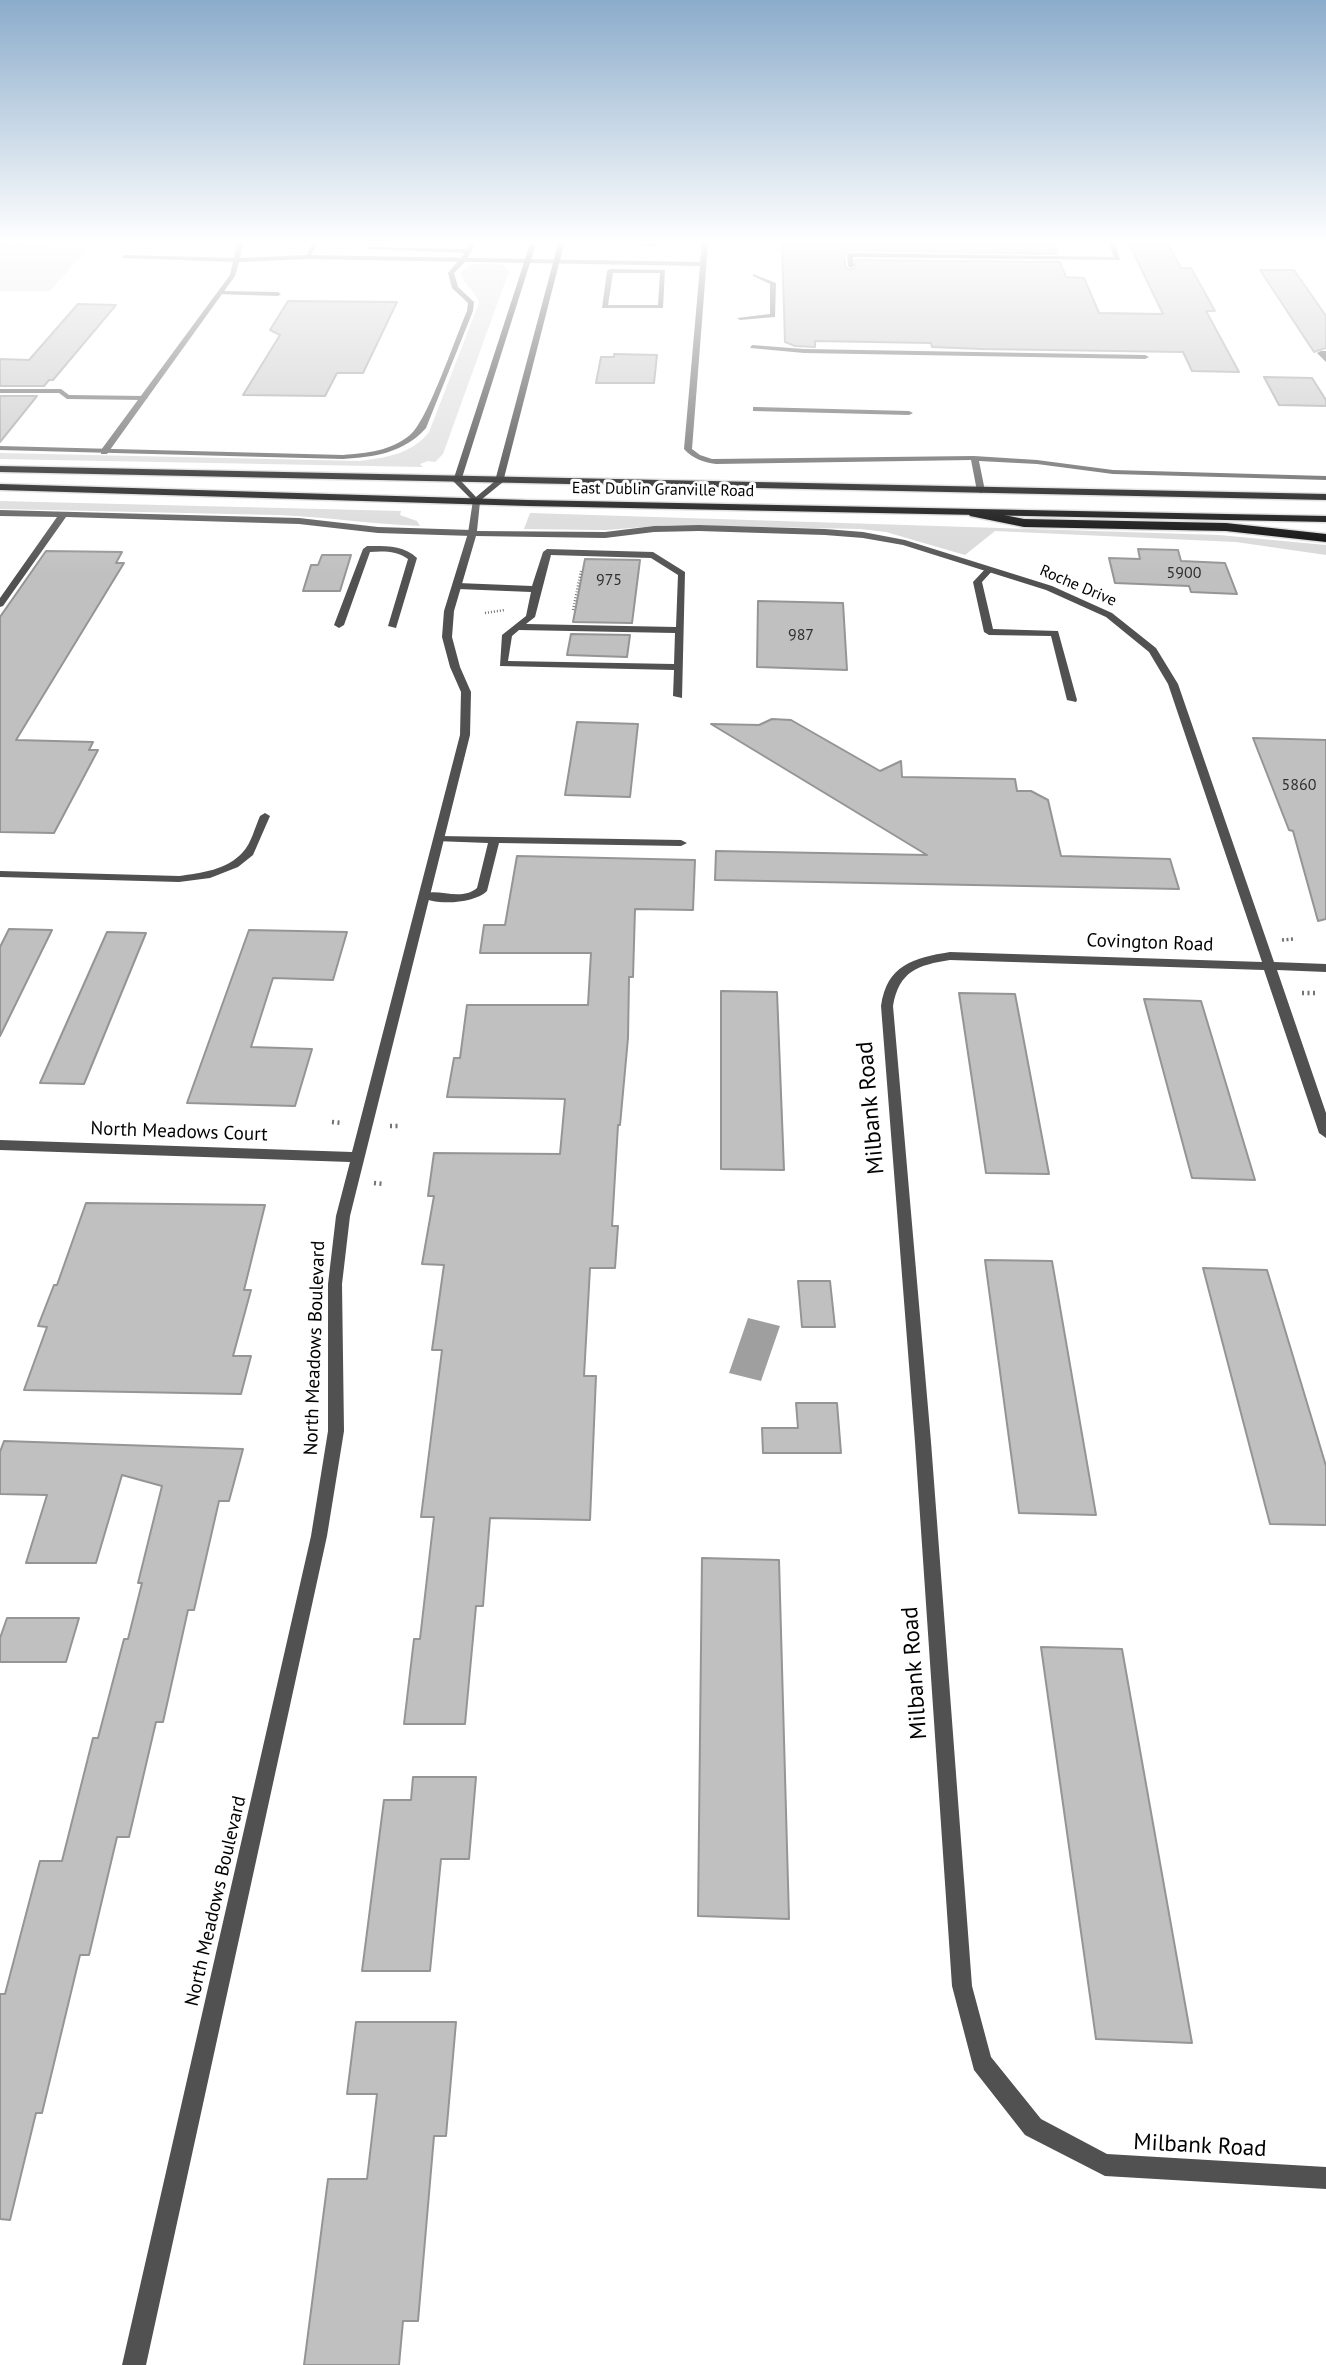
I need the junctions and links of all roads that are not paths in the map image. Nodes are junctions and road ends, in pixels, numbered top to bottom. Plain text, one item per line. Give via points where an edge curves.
1 (176, 354) edge
2 (452, 354) edge
3 (498, 354) edge
4 (531, 354) edge
5 (696, 354) edge
6 (995, 354) edge
7 (1145, 357) dead end
8 (0, 391) edge
9 (144, 398) junction
10 (757, 409) dead end
11 (909, 413) dead end
12 (0, 449) edge
13 (104, 452) junction
14 (974, 458) junction
15 (0, 469) edge
16 (1326, 478) edge
17 (457, 481) junction
18 (499, 482) junction
19 (0, 487) edge
20 (981, 491) junction
21 (1326, 497) edge
22 (476, 502) junction
23 (0, 513) edge
24 (974, 513) junction
25 (63, 515) junction
26 (1326, 519) edge
27 (472, 533) junction
28 (1326, 538) edge
29 (990, 569) junction
30 (458, 586) junction
31 (536, 589) junction
32 (0, 604) edge
33 (339, 625) dead end
34 (393, 626) dead end
35 (516, 627) junction
36 (680, 630) junction
37 (679, 667) junction
38 (678, 696) dead end
39 (1072, 699) dead end
40 (265, 816) dead end
41 (439, 839) junction
42 (494, 840) junction
43 (681, 844) dead end
44 (0, 874) edge
45 (425, 896) junction
46 (972, 957) joint
47 (1268, 966) junction
48 (1326, 968) edge
49 (1326, 1133) edge
50 (0, 1145) edge
51 (357, 1157) junction
52 (1326, 2178) edge
53 (134, 2365) edge

1 - 9 street
2 - 13 street via 422,428 393,450 343,457
3 - 17 main road
4 - 18 main road
5 - 14 street, East Dublin Granville Road via 688,449 694,455 716,462
6 - 7 street
8 - 9 street
9 - 13 street
10 - 11 street
12 - 13 street
14 - 16 street, East Dublin Granville Road via 1114,472
14 - 20 street
15 - 17 main road, East Dublin Granville Road
17 - 18 main road, East Dublin Granville Road
17 - 22 main road
18 - 20 main road, East Dublin Granville Road
18 - 22 main road
19 - 22 main road, East Dublin Granville Road
20 - 21 main road, East Dublin Granville Road
22 - 24 main road, East Dublin Granville Road
22 - 27 street, North Meadows Boulevard
23 - 25 street
24 - 26 main road, East Dublin Granville Road
24 - 28 highway via 1024,523 1226,527
25 - 27 street via 299,521
25 - 32 street
27 - 29 street, Roche Drive via 605,535 672,528 825,532 905,543
27 - 30 street, North Meadows Boulevard
29 - 39 street via 977,582 989,632 1055,633
29 - 47 street, Roche Drive via 1110,615 1153,650 1173,684
30 - 31 street
30 - 41 street, North Meadows Boulevard via 449,611 447,637 466,692 465,735
31 - 35 street via 530,617
31 - 36 street via 547,552 653,555 682,574
33 - 34 street via 368,549 387,549 413,558
35 - 36 street via 539,632 634,634
35 - 37 street via 508,635 503,664 533,659 657,662
36 - 37 street
37 - 38 street
40 - 44 street via 249,853 210,875 179,879
41 - 42 street
41 - 45 street, North Meadows Boulevard
42 - 43 street
42 - 45 street via 479,894 469,898
45 - 51 street, North Meadows Boulevard
46 - 47 street, Covington Road
46 - 52 street, Milbank Road via 930,959 914,965 892,984 887,1006 962,1986 982,2062 1033,2127 1105,2165
47 - 48 street, Covington Road
47 - 49 street, Roche Drive
50 - 51 street, North Meadows Court
51 - 53 street, North Meadows Boulevard via 343,1216 335,1284 336,1431 319,1536

